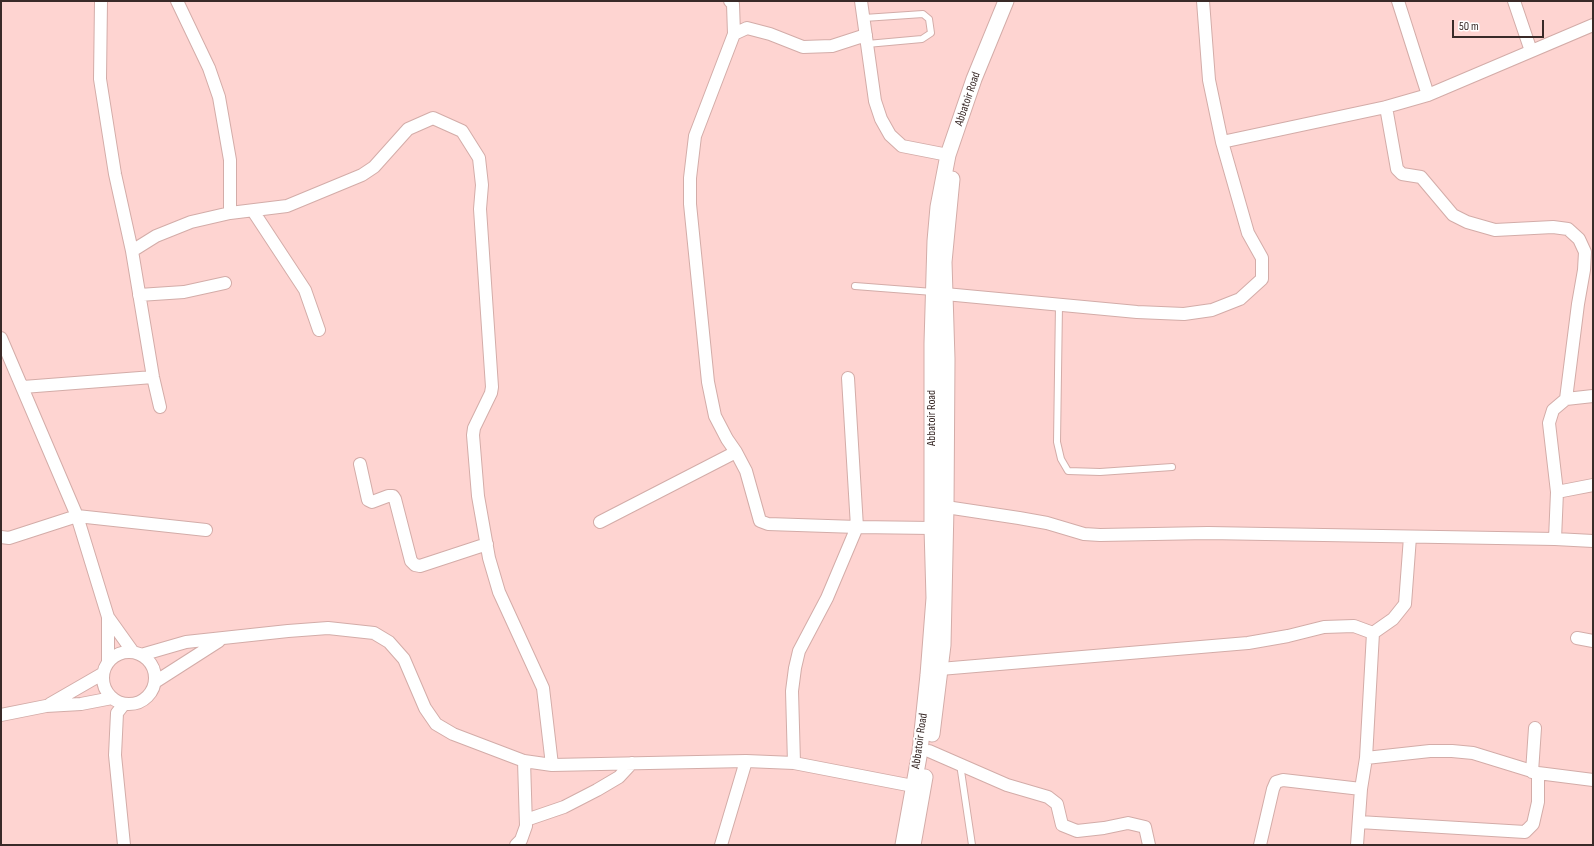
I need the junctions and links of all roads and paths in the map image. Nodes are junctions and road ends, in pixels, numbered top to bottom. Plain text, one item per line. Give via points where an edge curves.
1 (101, 1) edge
2 (177, 1) edge
3 (730, 1) edge
4 (861, 1) edge
5 (1006, 1) edge
6 (1012, 1) edge
7 (1203, 1) edge
8 (1398, 1) edge
9 (1514, 1) edge
10 (864, 18) junction
11 (1593, 25) edge
12 (734, 34) junction
13 (866, 39) junction
14 (1531, 51) junction
15 (1428, 95) junction
16 (1386, 107) junction
17 (1222, 142) junction
18 (948, 156) junction
19 (253, 211) junction
20 (230, 213) junction
21 (132, 251) junction
22 (1589, 252) edge
23 (224, 283) dead end
24 (854, 286) dead end
25 (939, 293) junction
26 (139, 295) junction
27 (1059, 305) junction
28 (318, 330) dead end
29 (1, 338) edge
30 (153, 377) junction
31 (848, 378) dead end
32 (23, 387) junction
33 (1593, 396) edge
34 (1566, 399) junction
35 (160, 407) dead end
36 (736, 452) junction
37 (360, 464) dead end
38 (1172, 467) dead end
39 (1593, 485) edge
40 (1557, 492) junction
41 (946, 507) junction
42 (77, 516) junction
43 (600, 522) dead end
44 (857, 527) junction
45 (932, 528) junction
46 (206, 530) dead end
47 (1, 537) edge
48 (1410, 537) junction
49 (1555, 538) junction
50 (1593, 541) edge
51 (487, 544) junction
52 (108, 617) junction
53 (1373, 632) junction
54 (1577, 638) dead end
55 (222, 639) junction
56 (1593, 641) edge
57 (137, 653) junction
58 (108, 661) junction
59 (940, 669) junction
60 (102, 674) junction
61 (155, 682) junction
62 (112, 698) junction
63 (124, 704) junction
64 (46, 706) junction
65 (1, 714) edge
66 (1535, 728) dead end
67 (929, 751) junction
68 (1366, 758) junction
69 (524, 761) junction
70 (746, 761) junction
71 (632, 763) junction
72 (794, 763) junction
73 (960, 764) junction
74 (552, 765) junction
75 (1535, 773) junction
76 (1593, 780) edge
77 (914, 786) junction
78 (1361, 789) junction
79 (526, 820) junction
80 (1359, 822) junction
81 (124, 845) edge
82 (516, 845) edge
83 (721, 845) edge
84 (903, 845) edge
85 (913, 845) edge
86 (972, 845) edge
87 (1149, 845) edge
88 (1260, 845) edge
89 (1357, 845) edge

1 - 21 street via 100,79 115,174
2 - 20 street via 219,97 230,160
3 - 12 street via 733,4
4 - 10 street
5 - 18 street, Abbatoir Road via 974,79
6 - 25 street, Abbatoir Road via 958,143
7 - 17 street via 1209,80
8 - 15 street
9 - 14 street
10 - 13 street
10 - 13 lane via 923,14 929,19 931,33 922,39
11 - 14 street
12 - 13 street via 747,28 803,47 832,46
12 - 36 street via 695,136 690,204 708,382 715,416
13 - 18 street via 875,101 890,135 902,146
14 - 15 street
15 - 16 street
16 - 17 street
16 - 22 street via 1397,169 1402,174 1420,177 1453,214 1467,222 1495,230 1553,227 1568,229
17 - 27 street via 1248,233 1262,258 1262,279 1240,299 1212,310 1184,314
18 - 25 street, Abbatoir Road via 938,207
19 - 20 street
19 - 28 street via 305,290
19 - 51 street via 287,206 362,175 374,167 408,129 433,118 462,131 479,158 482,185 480,209 492,387 473,435 478,496
20 - 21 street via 191,222 156,236
21 - 26 street
22 - 34 street
23 - 26 street via 184,292
24 - 25 lane
25 - 27 street
25 - 41 street, Abbatoir Road via 946,359
25 - 45 street, Abbatoir Road via 932,343
26 - 30 street
27 - 38 lane via 1057,442 1061,459 1068,471 1100,472
29 - 32 street
30 - 32 street
30 - 35 street
31 - 44 street
32 - 42 street
33 - 34 street
34 - 40 street via 1553,410 1549,423
36 - 43 street
36 - 44 street via 746,471 760,521 768,524
37 - 51 street via 368,500 372,502 388,496 394,496 396,499 411,561 415,565 420,566
39 - 40 street
40 - 49 street
41 - 48 street via 1047,523 1084,534 1208,533
41 - 59 street, Abbatoir Road via 943,645
42 - 46 street
42 - 47 street via 9,538
42 - 52 street
44 - 45 street
44 - 72 street via 796,662 792,691
45 - 77 street, Abbatoir Road via 934,606 920,751
48 - 49 street
48 - 53 street via 1405,604 1393,619
49 - 50 street
51 - 74 street via 499,592 543,688
52 - 57 street
52 - 58 street
53 - 59 street via 1354,626 1324,627 1248,643
53 - 68 street
54 - 56 street
55 - 57 street via 186,642
55 - 61 street
55 - 69 street via 328,628 374,633 389,642 404,659 425,708 436,724 453,734
57 - 58 street via 119,653
57 - 61 street via 154,669
58 - 60 street
59 - 67 street, Abbatoir Road
60 - 62 street via 104,687
60 - 64 street
61 - 63 street via 149,695 144,699 138,703
62 - 63 street
62 - 64 street via 81,704
63 - 81 street via 117,713 115,755
64 - 65 street
66 - 75 street
67 - 73 street
67 - 85 street, Abbatoir Road
68 - 75 street via 1452,751 1473,753
68 - 78 street
69 - 74 street
69 - 79 street
70 - 71 street
70 - 72 street
70 - 83 street
71 - 74 street
71 - 79 street via 619,777 598,790 564,807
72 - 77 street
73 - 86 lane
73 - 87 street via 1008,785 1048,797 1057,804 1062,825 1077,831 1128,823 1145,827
75 - 76 street
75 - 80 street via 1538,802 1533,824 1525,832
77 - 84 street, Abbatoir Road
78 - 80 street
78 - 88 street via 1283,780 1276,782
79 - 82 street via 521,840
80 - 89 street

